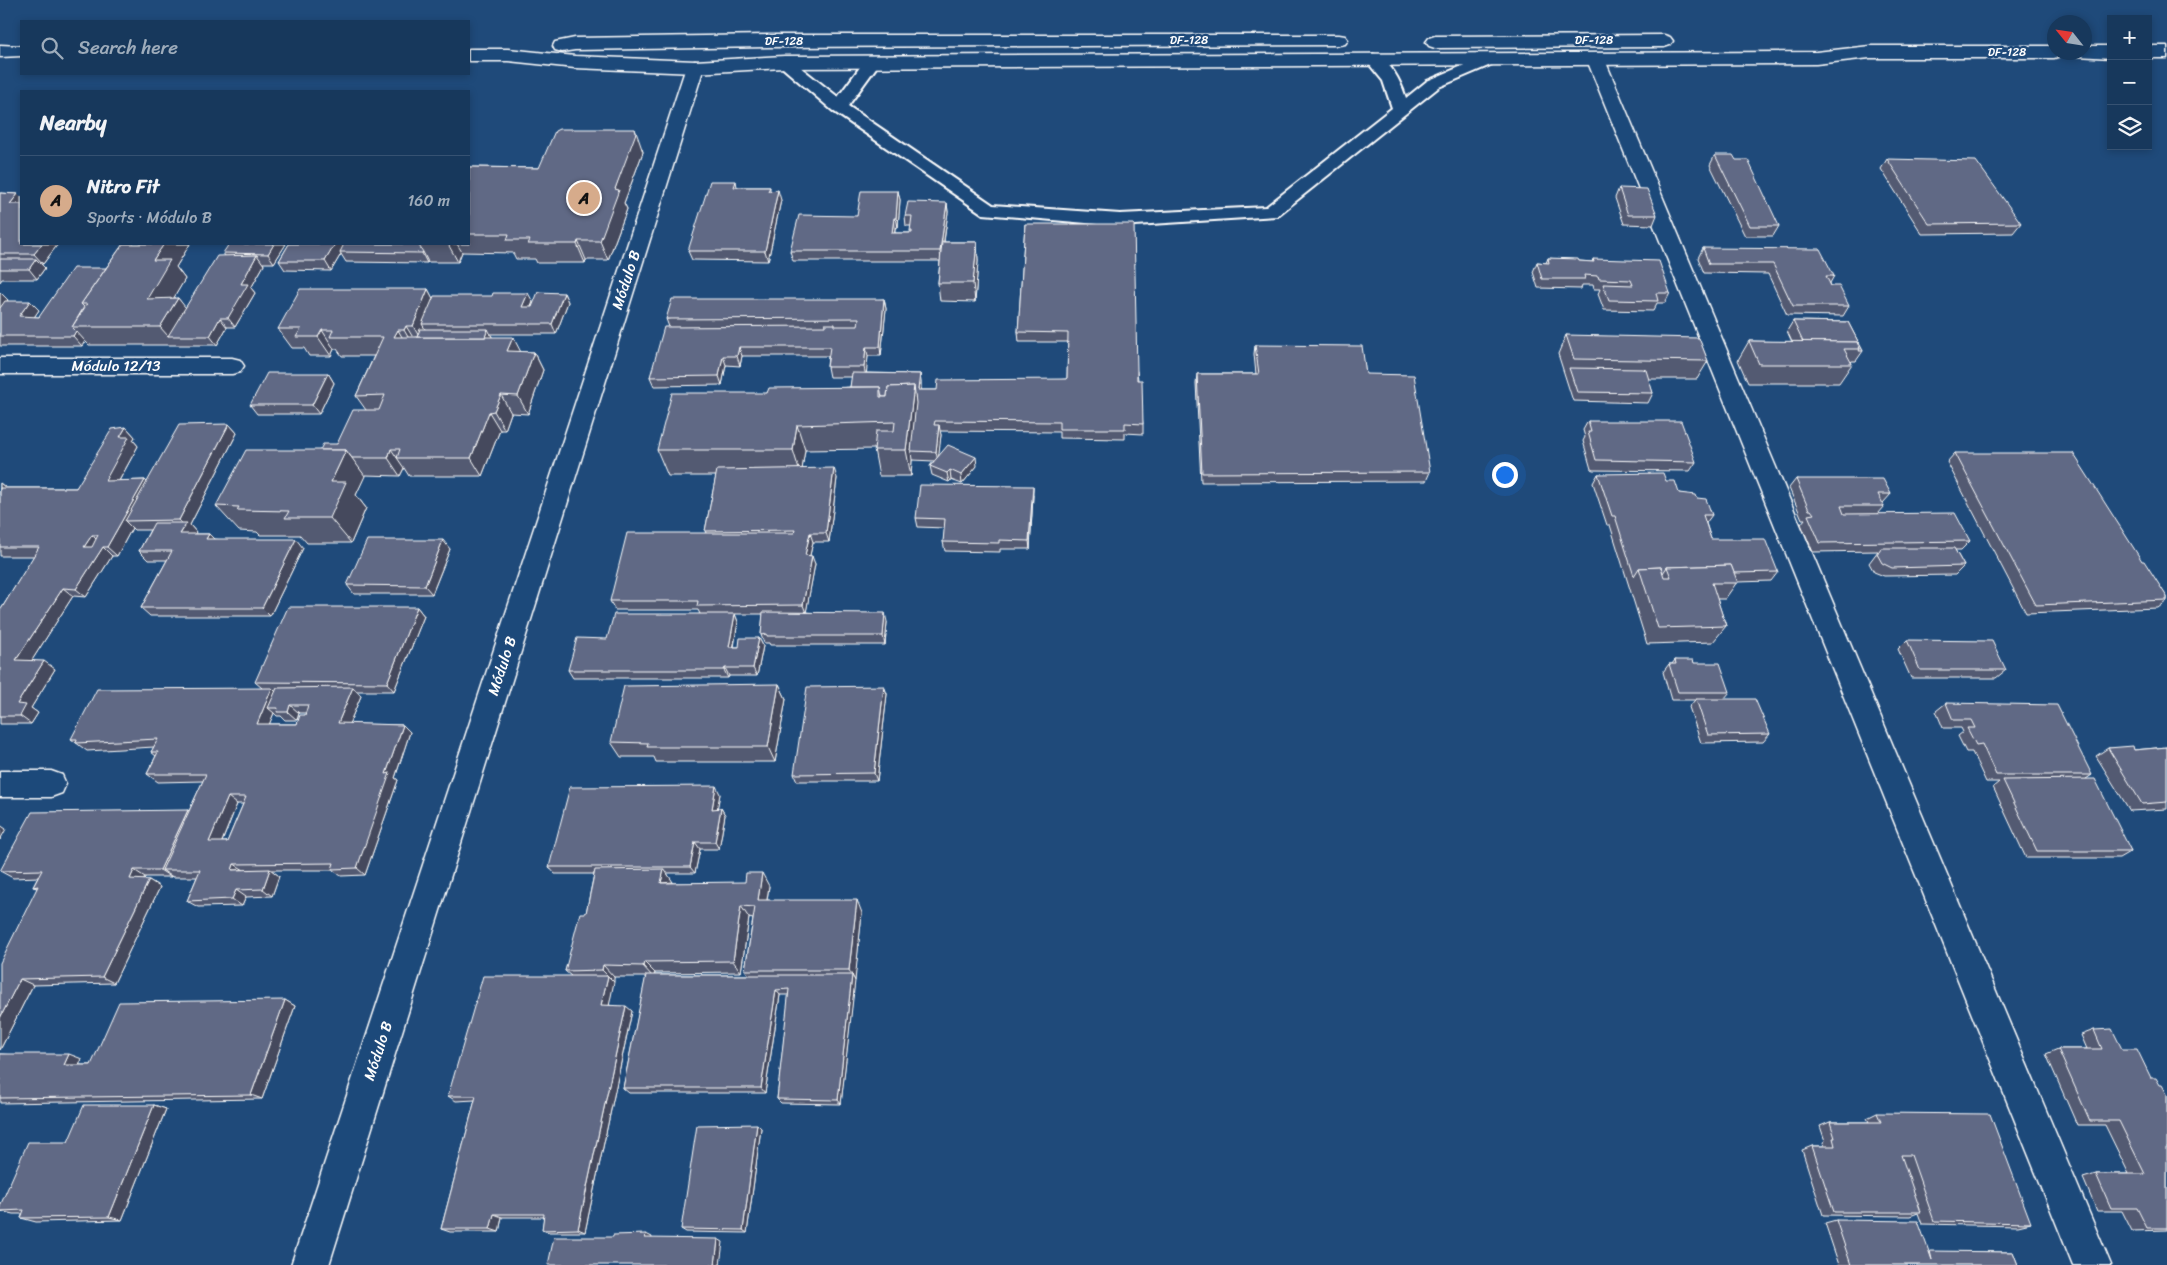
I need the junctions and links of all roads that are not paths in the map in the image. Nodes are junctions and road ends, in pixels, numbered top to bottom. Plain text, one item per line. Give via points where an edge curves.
1 (1308, 40) junction
2 (768, 41) junction
3 (906, 41) junction
4 (1356, 41) dead end
5 (1422, 42) dead end
6 (621, 43) junction
7 (0, 50) edge
8 (20, 51) edge
9 (1870, 52) junction
10 (2047, 52) edge
11 (2092, 52) edge
12 (2107, 52) edge
13 (2152, 52) edge
14 (2167, 52) edge
15 (470, 55) edge
16 (508, 55) junction
17 (1373, 59) junction
18 (1596, 60) junction
19 (1487, 61) junction
20 (784, 62) junction
21 (872, 62) junction
22 (695, 67) junction
23 (839, 107) junction
24 (1400, 109) junction
25 (0, 366) edge
26 (232, 366) dead end
27 (0, 784) edge
28 (51, 784) dead end
29 (310, 1265) edge
30 (2092, 1265) edge

1 - 3 main road, DF-128 / DF-128
1 - 4 main road, DF-128 / DF-128
1 - 17 main road
2 - 3 main road, DF-128 / DF-128
2 - 6 main road, DF-128 / DF-128
2 - 22 main road
3 - 21 main road
5 - 9 main road, DF-128 / DF-128 via 1810,43
6 - 16 main road, DF-128 / DF-128 via 575,44
6 - 22 main road
7 - 8 main road
9 - 10 main road, DF-128 / DF-128
9 - 18 main road, DF-128 / DF-128 via 1816,58
11 - 12 main road
13 - 14 main road
15 - 16 main road, DF-128 / DF-128
16 - 22 main road, DF-128 / DF-128 via 574,62
17 - 19 main road, DF-128 / DF-128
17 - 21 main road, DF-128 / DF-128
17 - 24 lane via 1395,86
18 - 19 main road, DF-128 / DF-128
18 - 30 main road
19 - 24 lane via 1432,84
20 - 21 main road, DF-128 / DF-128
20 - 22 main road, DF-128 / DF-128
20 - 23 lane
21 - 23 lane
22 - 29 main road, Módulo B
23 - 24 lane via 989,210 1120,220 1271,212
25 - 26 main road, Módulo 12/13
27 - 28 main road

